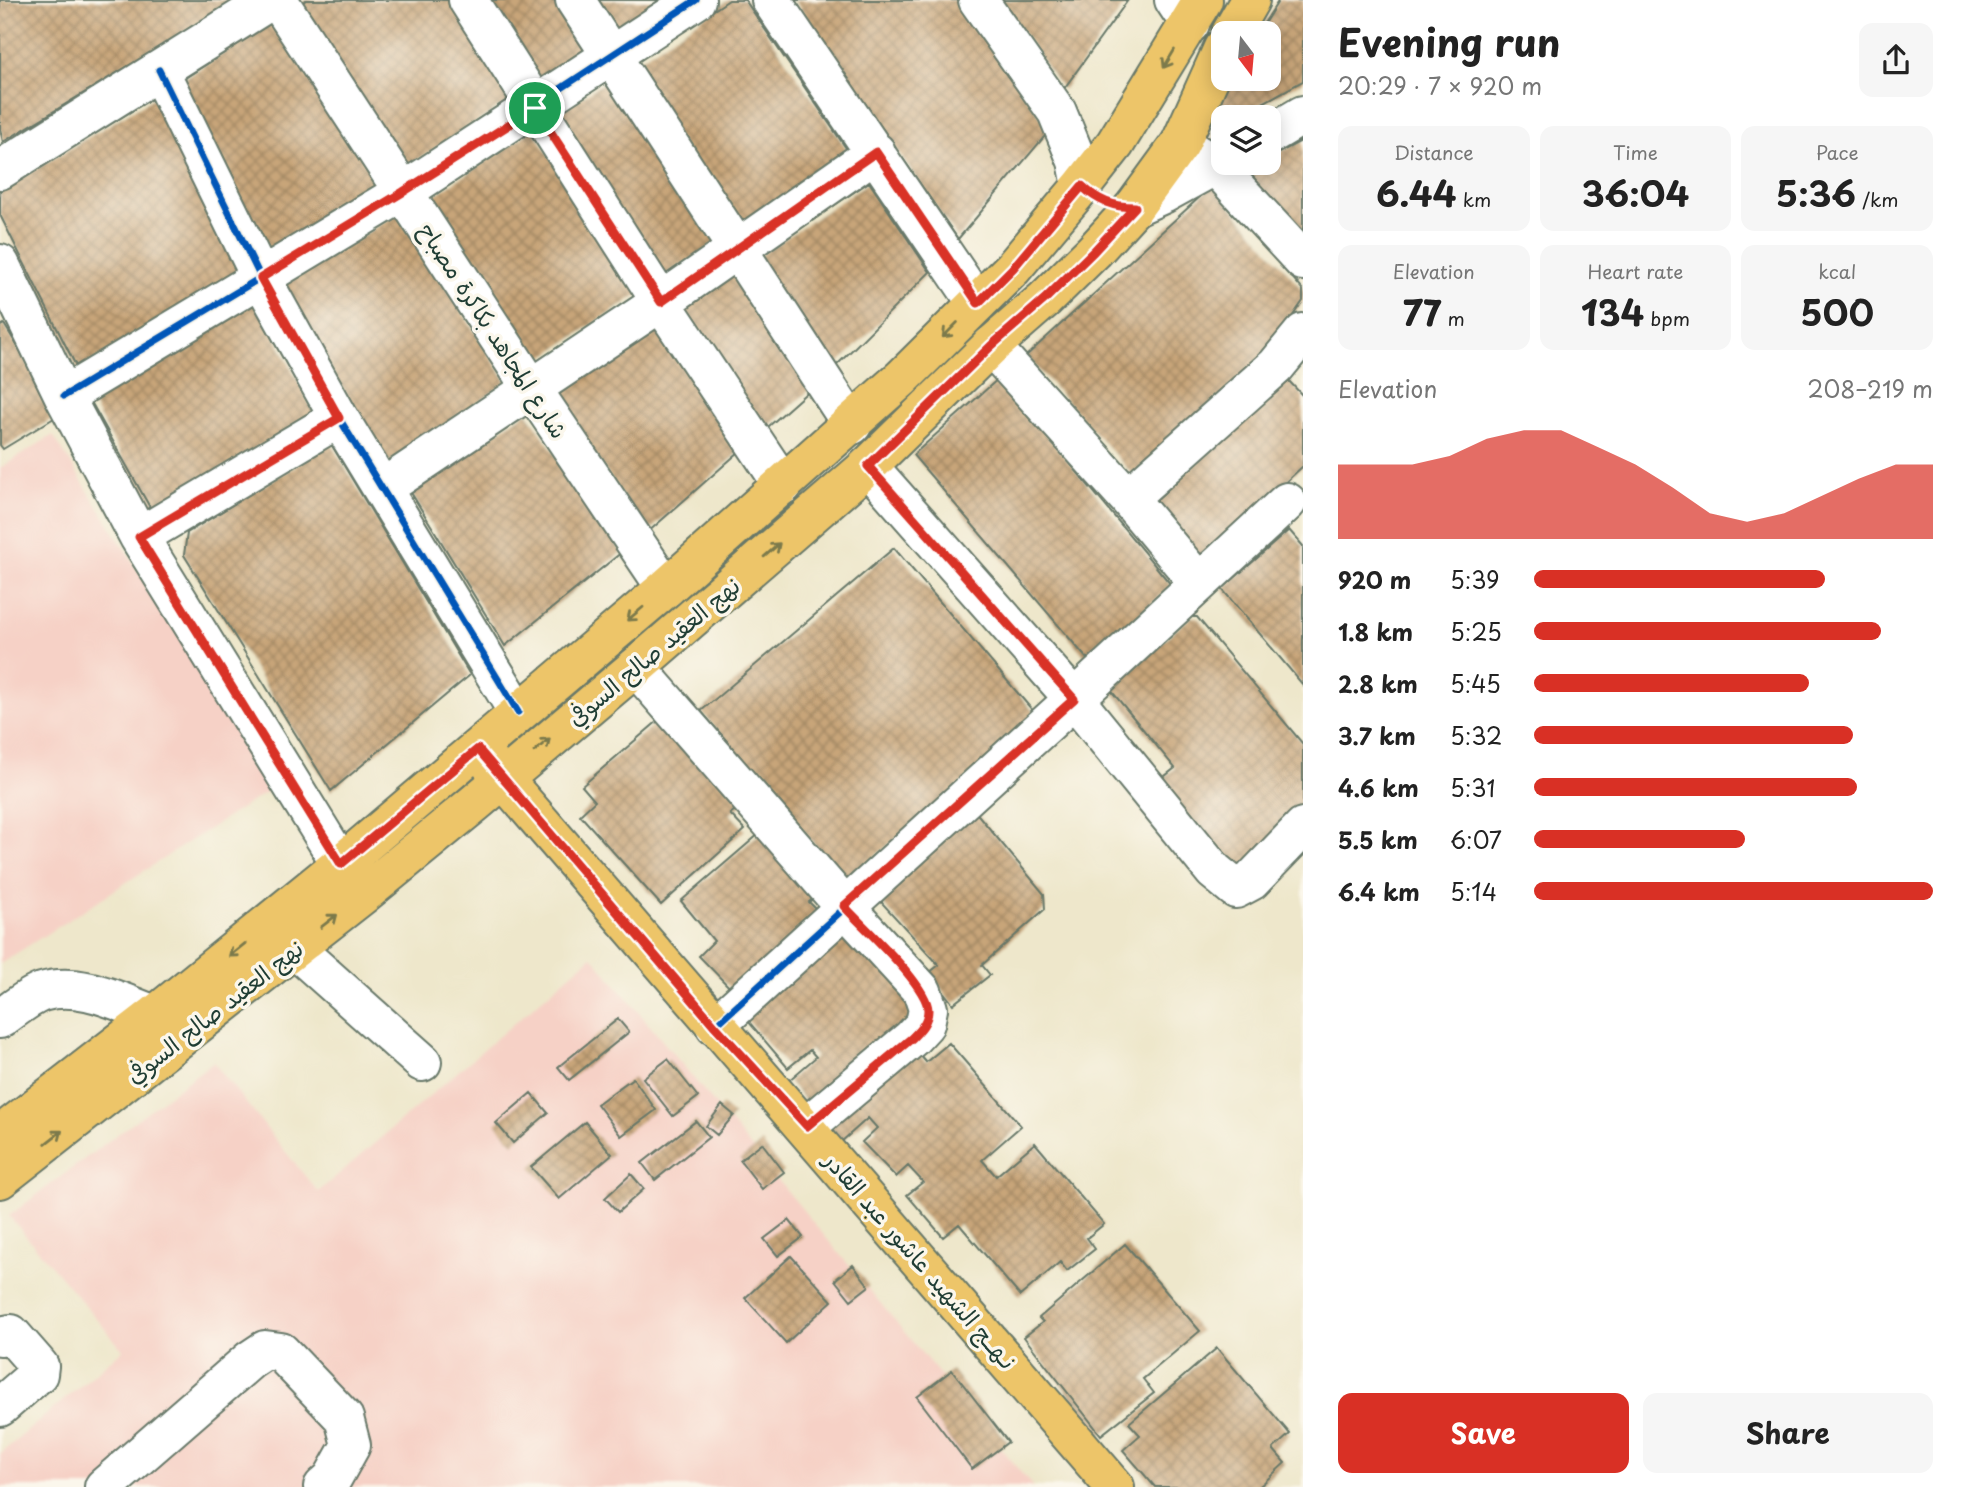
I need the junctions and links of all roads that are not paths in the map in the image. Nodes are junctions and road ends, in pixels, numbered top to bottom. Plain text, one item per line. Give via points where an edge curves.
1 (271, 0) edge
2 (278, 0) edge
3 (468, 0) edge
4 (575, 0) edge
5 (696, 0) edge
6 (771, 0) edge
7 (978, 0) edge
8 (1250, 0) edge
9 (1189, 8) edge
10 (1238, 21) edge
11 (612, 56) junction
12 (159, 71) junction
13 (1211, 75) edge
14 (535, 108) junction
15 (1303, 115) edge
16 (1281, 128) edge
17 (1115, 144) junction
18 (1180, 144) junction
19 (876, 152) junction
20 (1211, 159) edge
21 (1211, 167) edge
22 (0, 170) edge
23 (1229, 175) edge
24 (1082, 186) junction
25 (403, 192) junction
26 (1135, 207) junction
27 (737, 249) junction
28 (1303, 261) edge
29 (0, 264) edge
30 (261, 278) junction
31 (661, 302) junction
32 (978, 303) junction
33 (1303, 333) edge
34 (991, 346) junction
35 (532, 389) junction
36 (64, 396) junction
37 (339, 418) junction
38 (852, 425) junction
39 (868, 466) junction
40 (783, 485) junction
41 (383, 488) junction
42 (1128, 498) junction
43 (1286, 502) dead end
44 (139, 537) junction
45 (1199, 583) junction
46 (666, 588) junction
47 (636, 667) junction
48 (1074, 699) junction
49 (518, 712) junction
50 (478, 749) junction
51 (503, 778) junction
52 (1303, 827) edge
53 (341, 864) junction
54 (844, 906) junction
55 (293, 948) junction
56 (155, 1016) junction
57 (0, 1019) edge
58 (715, 1026) junction
59 (422, 1062) dead end
60 (807, 1126) junction
61 (0, 1135) edge
62 (0, 1179) edge
63 (0, 1336) edge
64 (0, 1407) edge
65 (104, 1487) edge
66 (323, 1487) edge
67 (1115, 1487) edge

1 - 12 street
2 - 25 street, شارع المجاهد بكاكرة مصباح
3 - 14 street
4 - 11 street
5 - 11 street
6 - 19 street
7 - 24 street via 1057,111
8 - 10 main road
9 -> 17 main road, نهج العقيد صالح السوفي
11 - 14 street
11 - 27 street
12 - 22 street
12 - 30 street
13 - 18 main road, نهج العقيد صالح السوفي
14 - 25 street
14 - 31 street
15 - 16 street
17 - 18 main road
17 - 24 main road, نهج العقيد صالح السوفي
18 - 20 street
18 - 26 main road, نهج العقيد صالح السوفي
19 - 27 street
19 - 32 street
21 - 26 street
23 - 28 street
24 - 26 main road via 1111,205
24 - 32 main road, نهج العقيد صالح السوفي
25 - 30 street
25 - 35 street, شارع المجاهد بكاكرة مصباح
26 - 34 main road, نهج العقيد صالح السوفي via 1045,299
27 - 31 street
27 - 38 street
29 - 36 street
30 - 36 street
30 - 37 street
31 - 35 street
31 - 40 street
32 -> 38 main road, نهج العقيد صالح السوفي
33 - 42 street via 1276,366
34 - 39 main road, نهج العقيد صالح السوفي
34 - 42 street
35 - 41 street
35 - 46 street, شارع المجاهد بكاكرة مصباح
36 - 44 street
37 - 41 street
37 - 44 street
38 - 40 main road, نهج العقيد صالح السوفي
47 -> 39 main road, نهج العقيد صالح السوفي
39 - 48 street
40 - 46 main road, نهج العقيد صالح السوفي
41 - 49 street
42 - 45 street
43 - 45 street
44 - 53 street
45 - 48 street
46 -> 49 main road, نهج العقيد صالح السوفي
51 -> 47 main road, نهج العقيد صالح السوفي
47 - 54 street
48 - 52 street via 1214,871 1236,889 1251,881
48 - 54 street
49 - 50 main road, نهج العقيد صالح السوفي
50 - 51 main road, نـهــج الشهيد عاشور عبد القادر
50 - 53 main road, نهج العقيد صالح السوفي
55 -> 51 main road, نهج العقيد صالح السوفي
51 - 58 main road, نـهــج الشهيد عاشور عبد القادر
53 -> 56 main road, نهج العقيد صالح السوفي
54 - 58 street
54 - 60 street via 909,975 922,991 928,1009 925,1024 912,1038
55 - 59 street
62 -> 55 main road, نهج العقيد صالح السوفي
56 - 57 street via 89,991 59,989 41,992
56 - 61 main road, نهج العقيد صالح السوفي
58 - 60 main road, نـهــج الشهيد عاشور عبد القادر
60 - 67 main road, نـهــج الشهيد عاشور عبد القادر
63 - 64 street via 11,1334 39,1366 38,1374
65 - 66 street via 265,1350 281,1352 344,1418 351,1445

